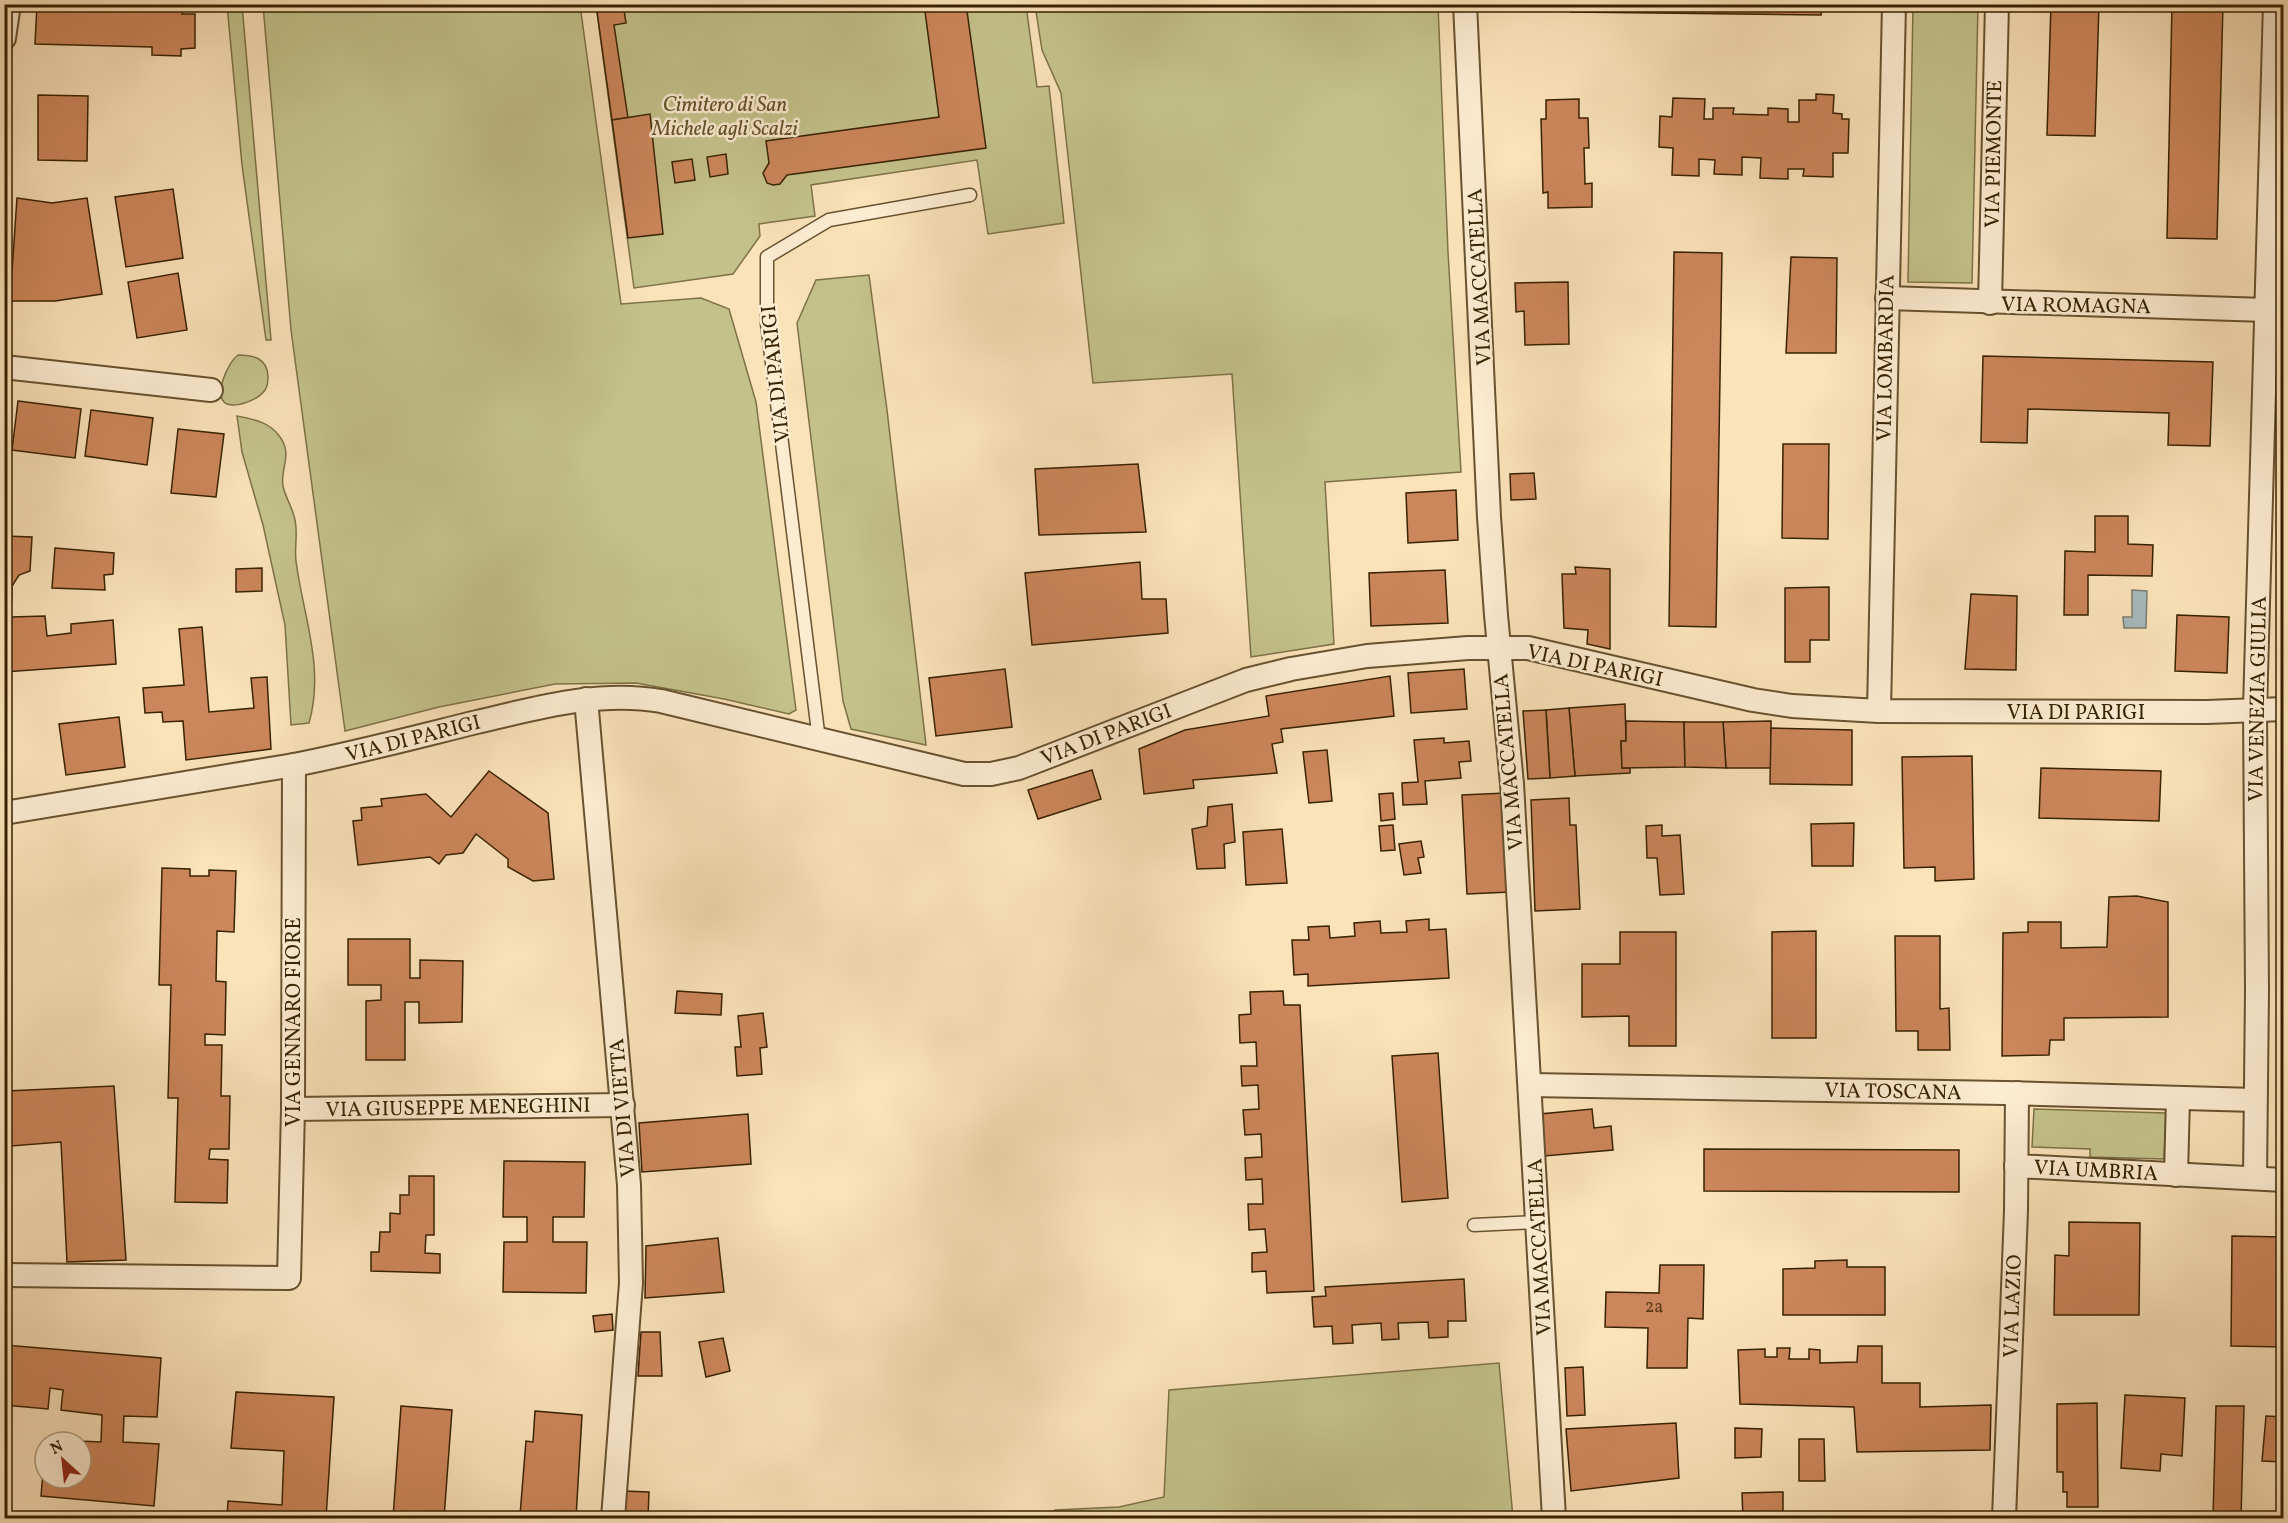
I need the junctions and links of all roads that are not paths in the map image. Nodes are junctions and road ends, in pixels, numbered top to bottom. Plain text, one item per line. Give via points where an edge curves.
1 (9, 4) edge
2 (1465, 4) edge
3 (1894, 4) edge
4 (1997, 4) edge
5 (2275, 4) edge
6 (4, 38) edge
7 (970, 195) dead end
8 (1887, 298) junction
9 (1990, 303) junction
10 (2266, 310) junction
11 (4, 367) edge
12 (211, 390) dead end
13 (1499, 649) junction
14 (586, 699) junction
15 (2255, 709) junction
16 (2283, 709) edge
17 (1879, 711) junction
18 (819, 741) junction
19 (294, 765) junction
20 (4, 813) edge
21 (1530, 1085) junction
22 (2017, 1093) junction
23 (2178, 1098) junction
24 (2255, 1100) junction
25 (623, 1105) junction
26 (293, 1109) junction
27 (2016, 1166) junction
28 (2176, 1175) junction
29 (2255, 1178) junction
30 (2283, 1180) edge
31 (1538, 1222) junction
32 (1474, 1225) dead end
33 (4, 1275) edge
34 (613, 1518) edge
35 (1554, 1518) edge
36 (2004, 1518) edge

1 - 6 street
2 - 13 street, VIA MACCATELLA via 1489,517
3 - 8 street, VIA LOMBARDIA
4 - 9 street, VIA PIEMONTE
5 - 10 street, VIA VENEZIA GIULIA
7 - 18 lane, VIA DI PARIGI via 829,220 767,257 767,323
8 - 9 street, VIA ROMAGNA
8 - 17 street, VIA LOMBARDIA
9 - 10 street, VIA ROMAGNA
10 - 15 street, VIA VENEZIA GIULIA
11 - 12 street
13 - 17 street, VIA DI PARIGI via 1528,648 1778,704
13 - 18 street, VIA DI PARIGI via 1376,656 1266,675 1005,772 964,774
13 - 21 street, VIA MACCATELLA via 1512,784
14 - 18 street, VIA DI PARIGI via 631,697 661,701
14 - 19 street, VIA DI PARIGI
14 - 25 street, VIA DI VIETTA
15 - 16 street, VIA DI PARIGI
15 - 17 street, VIA DI PARIGI
15 - 24 street, VIA VENEZIA GIULIA
19 - 20 street, VIA DI PARIGI
19 - 26 street, VIA GENNARO FIORE
21 - 22 street, VIA TOSCANA
21 - 31 street, VIA MACCATELLA
22 - 23 street, VIA TOSCANA
22 - 27 street, VIA LAZIO
23 - 24 street, VIA TOSCANA
23 - 28 street, VIA UMBRIA
24 - 29 street, VIA VENEZIA GIULIA
25 - 26 street, VIA GIUSEPPE MENEGHINI
25 - 34 street, VIA DI VIETTA via 631,1283
26 - 33 street, VIA GENNARO FIORE via 289,1278
27 - 28 street, VIA UMBRIA
27 - 36 street, VIA LAZIO
28 - 29 street, VIA UMBRIA
29 - 30 street, VIA UMBRIA
31 - 32 lane
31 - 35 street, VIA MACCATELLA

